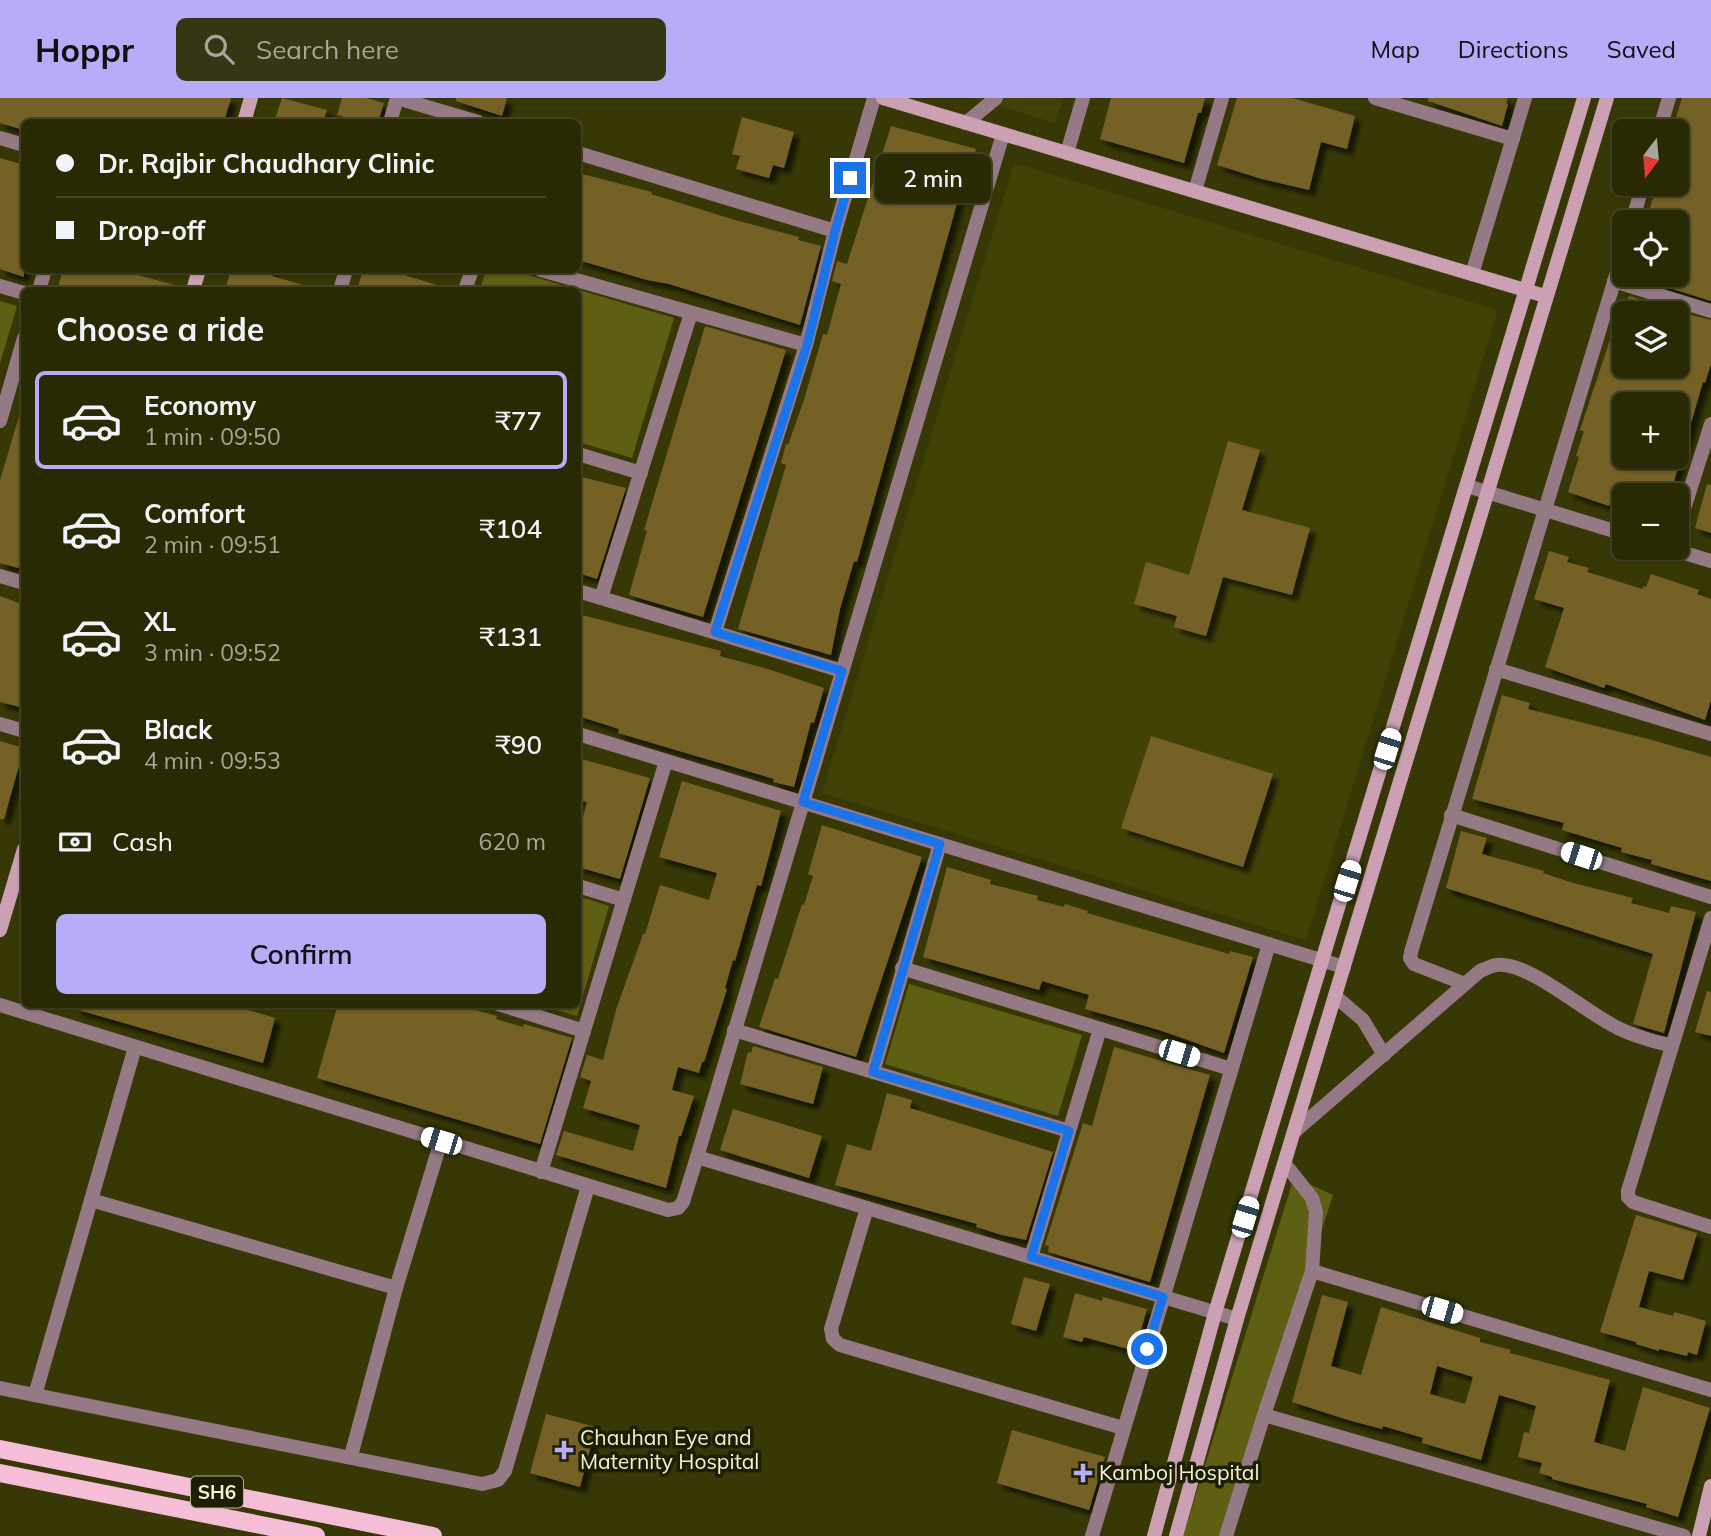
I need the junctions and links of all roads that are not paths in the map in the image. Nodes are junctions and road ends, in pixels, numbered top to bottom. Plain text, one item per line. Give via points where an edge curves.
1 (251, 98) edge
2 (397, 98) edge
3 (874, 98) edge
4 (883, 98) edge
5 (996, 98) edge
6 (1083, 98) edge
7 (1222, 98) edge
8 (1525, 98) edge
9 (1584, 98) edge
10 (1607, 98) edge
11 (1669, 98) edge
12 (1384, 99) edge
13 (245, 119) edge
14 (391, 119) edge
15 (468, 119) edge
16 (1663, 119) edge
17 (966, 123) junction
18 (1003, 134) junction
19 (0, 138) edge
20 (1513, 139) junction
21 (21, 144) edge
22 (1067, 153) junction
23 (581, 154) edge
24 (1195, 191) junction
25 (835, 231) junction
26 (551, 273) edge
27 (1472, 274) junction
28 (0, 286) edge
29 (1612, 287) edge
30 (1634, 287) edge
31 (1526, 291) junction
32 (21, 292) edge
33 (1545, 296) junction
34 (1711, 310) edge
35 (691, 313) junction
36 (807, 345) junction
37 (21, 348) edge
38 (0, 421) edge
39 (1711, 424) edge
40 (581, 455) edge
41 (641, 473) junction
42 (1466, 486) junction
43 (1486, 492) junction
44 (1689, 492) edge
45 (1545, 510) junction
46 (1612, 530) edge
47 (1689, 552) edge
48 (1711, 561) edge
49 (0, 576) edge
50 (21, 582) edge
51 (581, 592) edge
52 (601, 598) junction
53 (715, 632) junction
54 (1496, 669) junction
55 (842, 671) junction
56 (0, 724) edge
57 (21, 730) edge
58 (1711, 734) edge
59 (581, 735) edge
60 (666, 761) junction
61 (803, 802) junction
62 (1451, 815) junction
63 (940, 844) junction
64 (21, 862) edge
65 (581, 887) edge
66 (1711, 897) edge
67 (624, 900) junction
68 (1711, 918) edge
69 (0, 930) edge
70 (1269, 944) junction
71 (1323, 960) junction
72 (1344, 967) junction
73 (902, 968) junction
74 (1465, 984) junction
75 (1335, 996) junction
76 (0, 1005) edge
77 (511, 1008) edge
78 (1100, 1029) junction
79 (734, 1030) junction
80 (584, 1031) junction
81 (1672, 1046) junction
82 (135, 1047) junction
83 (1384, 1055) junction
84 (1231, 1069) junction
85 (873, 1072) junction
86 (1069, 1131) junction
87 (1294, 1132) junction
88 (441, 1141) junction
89 (697, 1157) junction
90 (1284, 1164) junction
91 (541, 1172) junction
92 (588, 1186) junction
93 (90, 1200) junction
94 (867, 1208) junction
95 (1711, 1227) edge
96 (1031, 1257) junction
97 (1312, 1271) junction
98 (396, 1288) junction
99 (1163, 1297) junction
100 (1216, 1313) junction
101 (1237, 1319) junction
102 (0, 1388) edge
103 (1711, 1390) edge
104 (35, 1395) junction
105 (1264, 1415) junction
106 (1124, 1428) junction
107 (0, 1448) edge
108 (351, 1457) junction
109 (0, 1473) edge
110 (1711, 1486) edge
111 (294, 1534) edge
112 (316, 1536) edge
113 (433, 1536) edge
114 (1092, 1536) edge
115 (1154, 1536) edge
116 (1177, 1536) edge
117 (1226, 1536) edge
118 (1684, 1536) edge
119 (1699, 1536) edge

1 - 13 street
2 - 14 street
2 - 15 street
3 - 25 street
4 - 17 street
5 - 17 street
6 - 22 street
7 - 24 street
8 - 20 street
9 - 31 street
10 - 33 street
11 - 16 street
12 - 20 street
17 - 18 street
18 - 22 street
18 - 55 street
19 - 21 street
20 - 27 street
22 - 24 street
23 - 25 street
24 - 27 street
25 - 36 street
26 - 35 street
27 - 31 street
28 - 32 street
29 - 45 street
30 - 34 street
31 - 33 street
31 - 42 street
33 - 43 street
35 - 36 street
35 - 41 street
36 - 53 street
37 - 38 street
39 - 44 street
40 - 41 street
41 - 52 street
42 - 43 street
42 - 71 street
43 - 45 street
43 - 72 street
45 - 46 street
45 - 54 street
47 - 48 street
49 - 50 street
51 - 52 street
52 - 53 street
53 - 55 street
54 - 58 street
54 - 62 street
55 - 61 street
56 - 57 street
59 - 60 street
60 - 61 street
60 - 67 street
61 - 63 street
61 - 79 street
62 - 66 street
62 - 74 street via 1410,958 1420,968
63 - 70 street
63 - 73 street
64 - 69 street
65 - 67 street
67 - 80 street
68 - 81 street
70 - 71 street
70 - 84 street
71 - 72 street
71 - 100 street
72 - 75 street
73 - 78 street
73 - 85 street
74 - 81 street via 1496,965 1513,966 1620,1030
74 - 83 street
75 - 83 street via 1363,1020
75 - 87 street
76 - 82 street
77 - 80 street
78 - 84 street
78 - 86 street
79 - 85 street
79 - 89 street
80 - 91 street
81 - 95 street via 1628,1197
82 - 88 street
82 - 93 street
83 - 87 street
84 - 99 street
85 - 86 street
86 - 96 street
87 - 90 street
88 - 91 street
88 - 98 street
89 - 92 street via 678,1209
89 - 94 street
90 - 97 street via 1303,1184 1316,1212
90 - 101 street
91 - 92 street
92 - 108 street via 505,1471 498,1480 482,1483
93 - 98 street
93 - 104 street
94 - 96 street
94 - 106 street via 831,1329 840,1345
96 - 99 street
97 - 103 street
97 - 105 street
98 - 108 street
99 - 100 street
99 - 106 street
100 - 101 street
100 - 115 street
101 - 116 street
102 - 104 street
104 - 108 street
105 - 117 street
105 - 118 street
106 - 114 street
107 - 113 main road, SH6
109 - 111 main road, SH6
110 - 119 street
111 - 112 main road, SH6

